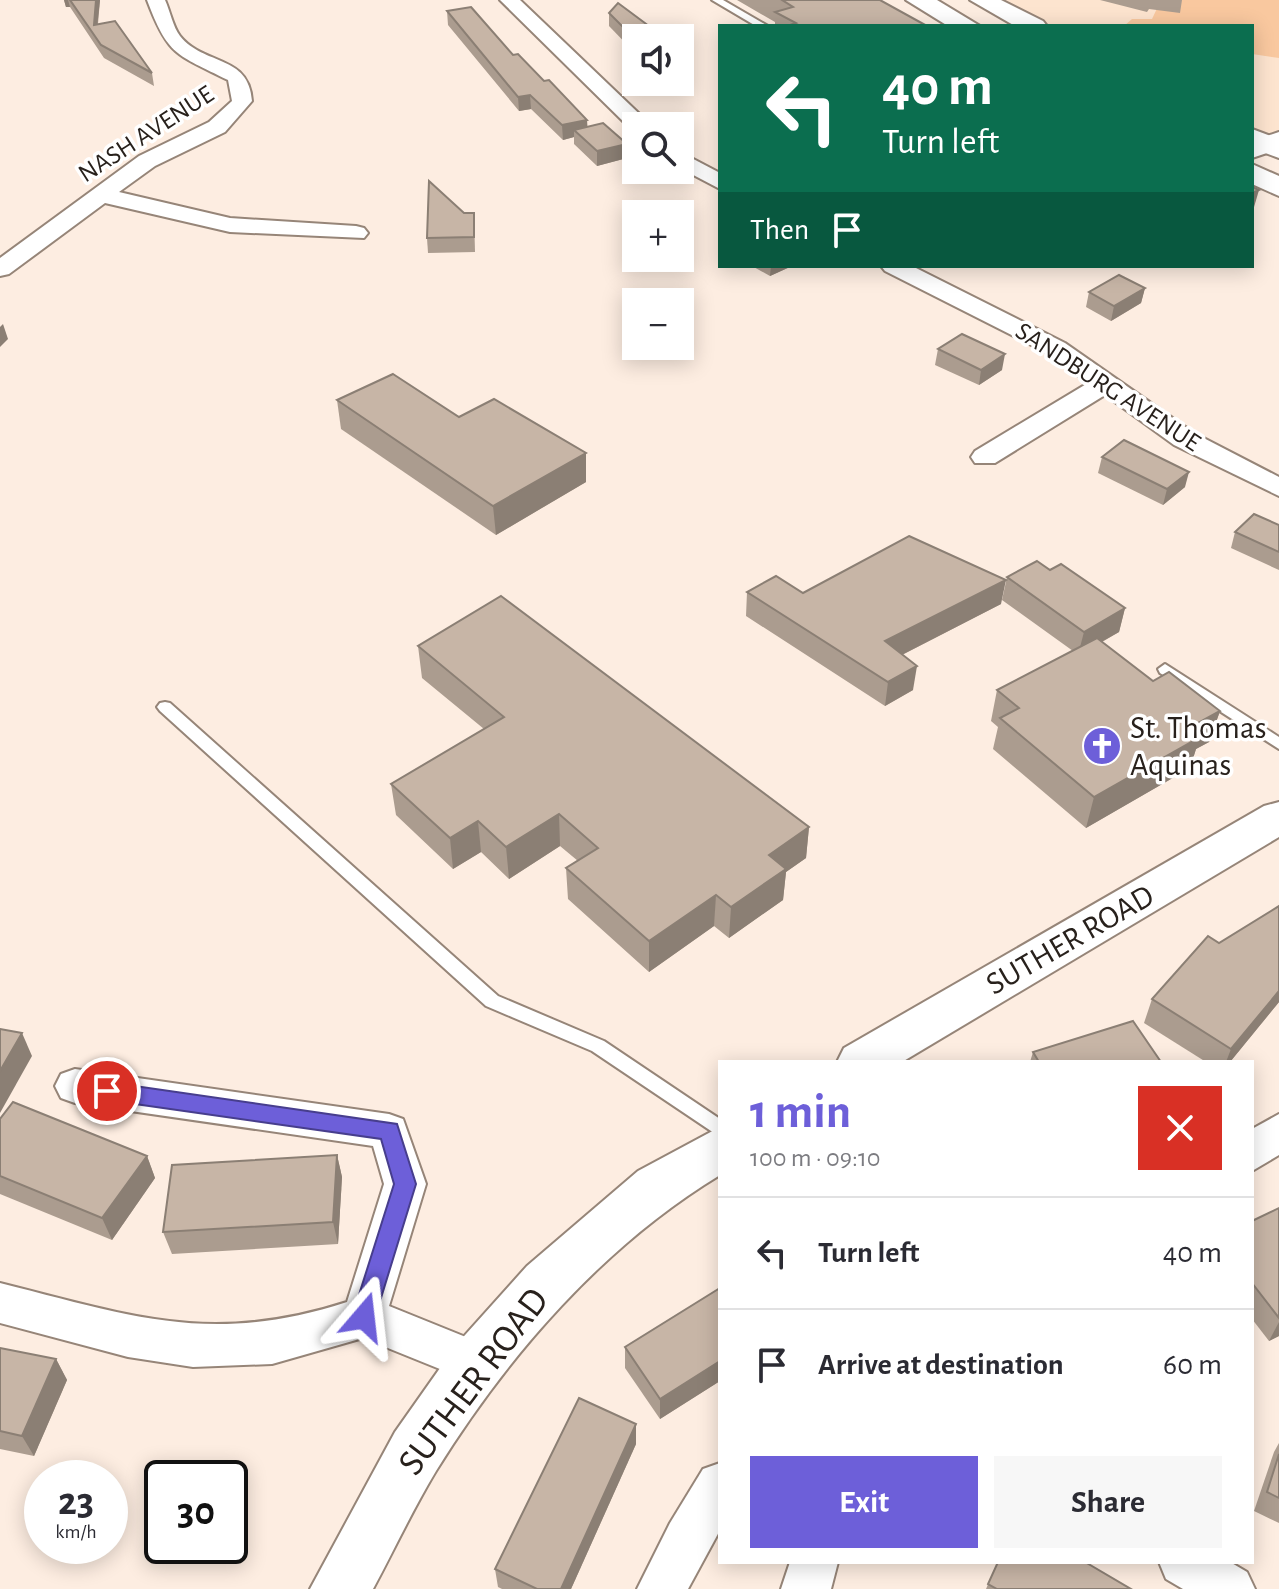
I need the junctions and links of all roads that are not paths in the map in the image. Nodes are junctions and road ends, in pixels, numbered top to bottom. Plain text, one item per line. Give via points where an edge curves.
1 (156, 0) edge
2 (509, 0) edge
3 (716, 0) edge
4 (918, 0) edge
5 (982, 0) edge
6 (759, 24) edge
7 (963, 24) edge
8 (1030, 24) edge
9 (626, 112) edge
10 (1268, 148) edge
11 (694, 167) edge
12 (1254, 169) edge
13 (1254, 173) edge
14 (718, 181) edge
15 (1279, 187) edge
16 (100, 195) junction
17 (356, 233) dead end
18 (897, 268) edge
19 (0, 269) edge
20 (1108, 385) junction
21 (985, 457) dead end
22 (1279, 488) edge
23 (1165, 669) dead end
24 (165, 707) dead end
25 (1279, 744) edge
26 (1279, 817) edge
27 (864, 1060) edge
28 (75, 1086) dead end
29 (718, 1128) edge
30 (1279, 1131) edge
31 (718, 1150) edge
32 (1254, 1151) edge
33 (0, 1303) edge
34 (364, 1317) junction
35 (477, 1363) junction
36 (718, 1490) edge
37 (813, 1564) edge
38 (1186, 1564) edge
39 (340, 1589) edge
40 (662, 1589) edge
41 (806, 1589) edge
42 (1230, 1589) edge

1 - 16 street, NASH AVENUE via 171,38 235,76 242,101 217,127 147,161
2 - 9 street
3 - 6 lane
4 - 7 main road
5 - 8 main road
10 - 12 street
11 - 14 street
13 - 15 main road
16 - 17 street via 230,225
16 - 19 street, NASH AVENUE
18 - 20 street, SANDBURG AVENUE via 1056,348
20 - 21 street
20 - 22 street, SANDBURG AVENUE via 1184,439
23 - 25 lane
24 - 29 lane via 492,1001 598,1046
26 - 27 street, SUTHER ROAD via 1098,914
28 - 34 street via 389,1131 405,1184
30 - 32 street
31 - 35 street, SUTHER ROAD via 618,1217 546,1283
33 - 34 street via 202,1347 255,1346 309,1336
34 - 35 street
35 - 39 street, SUTHER ROAD via 415,1452
36 - 40 street
37 - 41 street
38 - 42 street

